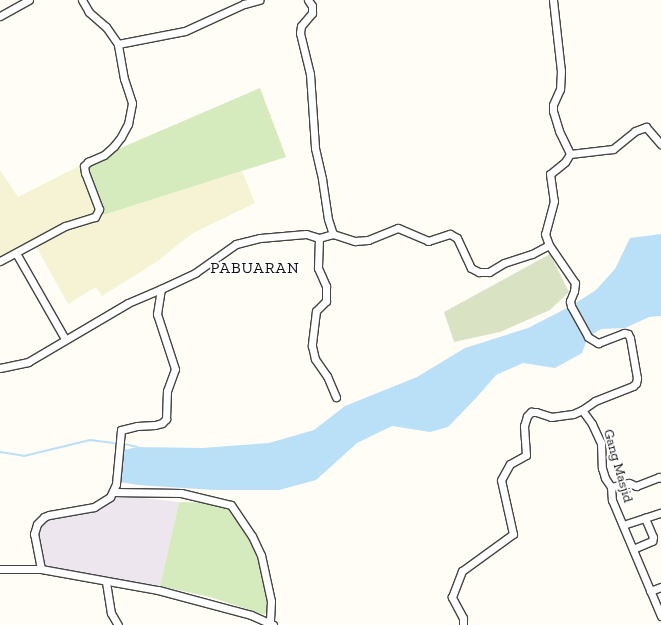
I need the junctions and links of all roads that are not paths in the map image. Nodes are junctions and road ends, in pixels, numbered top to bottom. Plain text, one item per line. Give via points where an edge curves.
1 (29, 0) edge
2 (82, 0) edge
3 (259, 0) edge
4 (308, 0) edge
5 (553, 0) edge
6 (0, 16) edge
7 (118, 44) junction
8 (661, 144) edge
9 (570, 154) junction
10 (333, 234) junction
11 (319, 238) junction
12 (549, 245) junction
13 (16, 253) junction
14 (0, 261) edge
15 (161, 289) junction
16 (65, 340) junction
17 (0, 368) edge
18 (336, 397) dead end
19 (582, 410) junction
20 (661, 478) edge
21 (611, 487) junction
22 (113, 492) junction
23 (661, 513) edge
24 (645, 518) junction
25 (623, 525) junction
26 (633, 549) junction
27 (0, 569) edge
28 (41, 569) junction
29 (106, 582) junction
30 (661, 587) edge
31 (650, 591) junction
32 (661, 616) edge
33 (272, 624) edge
34 (118, 625) edge
35 (463, 625) edge

1 - 6 street
2 - 7 street via 89,12 106,27
3 - 7 street via 244,4 214,20 185,31
4 - 10 street via 312,6 312,13 300,33 310,74 315,148
5 - 9 street via 561,71 560,89 553,111
7 - 13 street via 132,107 128,124 114,146 84,166 98,212 95,216 65,226
8 - 9 street via 646,127 635,131 613,149
9 - 12 street via 566,162 550,174 554,201 545,234
10 - 11 street
10 - 12 street via 355,241 368,240 398,228 428,241 450,234 457,238 471,268 479,272 489,272 504,263 532,254
11 - 15 street via 306,234 260,238 236,244 196,273
11 - 18 street via 318,268 326,286 326,301 316,312 312,346 315,359 327,376
12 - 19 street via 574,283 571,306 588,337 598,343 624,333 630,338 636,383 595,401
13 - 14 street
13 - 16 street
15 - 16 street via 128,303
15 - 22 street via 157,314 175,370 167,391 166,419 155,425 121,430
16 - 17 street via 28,362
19 - 21 street, Gang Masjid via 601,443 602,468
19 - 35 street via 551,417 536,412 531,412 527,416 524,426 526,454 510,464 501,480 513,534 462,570 452,597 464,618
20 - 21 street via 636,486 629,483
21 - 25 street, Gang Masjid via 612,500
22 - 28 street via 94,507 49,515 37,524 34,534
22 - 33 street via 181,493 231,505 252,536 261,555 271,601
23 - 24 street
24 - 25 street
24 - 26 street via 653,537 652,541
25 - 26 street, Gang Masjid
26 - 31 street, Gang Masjid
27 - 28 street
28 - 29 street
29 - 33 street via 158,590 251,615
29 - 34 street via 111,613
30 - 31 street
31 - 32 street, Gang Masjid

